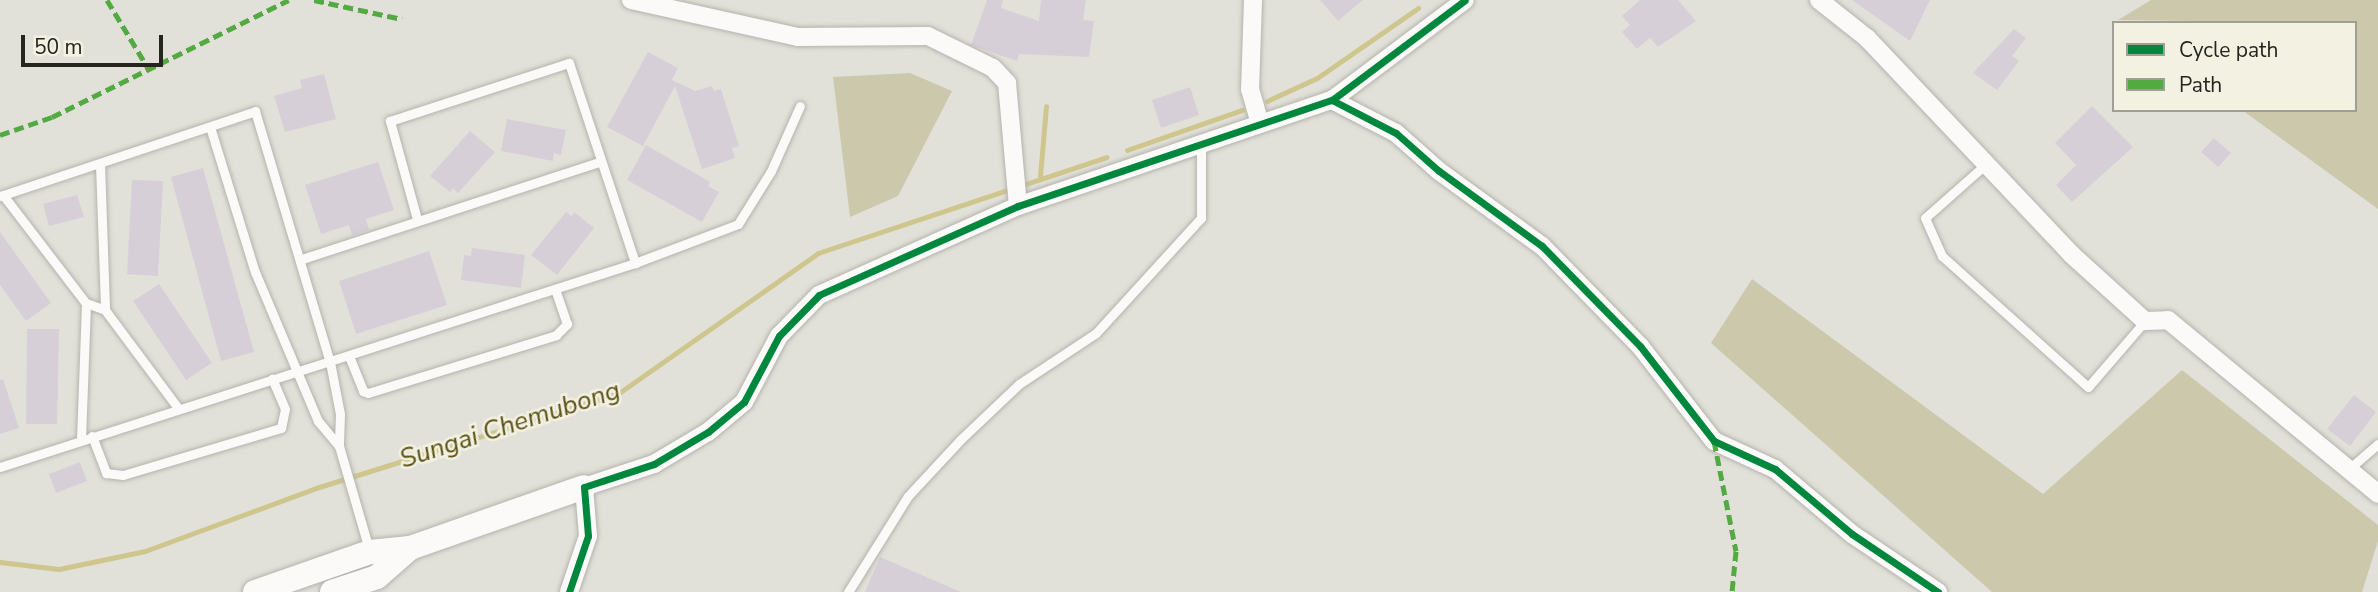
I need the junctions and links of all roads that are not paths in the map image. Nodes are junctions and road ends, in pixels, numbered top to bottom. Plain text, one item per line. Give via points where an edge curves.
1 (631, 0) edge
2 (1253, 0) edge
3 (1465, 0) edge
4 (1819, 0) edge
5 (1332, 100) junction
6 (800, 106) dead end
7 (1260, 124) junction
8 (210, 127) junction
9 (1201, 145) junction
10 (599, 162) junction
11 (100, 164) junction
12 (1986, 164) junction
13 (1, 195) edge
14 (1018, 203) junction
15 (417, 219) junction
16 (302, 259) junction
17 (635, 263) junction
18 (555, 289) junction
19 (86, 303) junction
20 (105, 310) junction
21 (2145, 321) junction
22 (349, 356) junction
23 (330, 362) junction
24 (296, 371) junction
25 (272, 379) junction
26 (178, 408) junction
27 (92, 436) junction
28 (81, 440) junction
29 (2378, 443) edge
30 (339, 446) junction
31 (0, 467) edge
32 (2348, 470) junction
33 (584, 487) junction
34 (2378, 494) edge
35 (369, 547) junction
36 (411, 548) junction
37 (379, 584) edge
38 (255, 592) edge
39 (332, 592) edge
40 (569, 592) edge
41 (848, 592) edge
42 (1938, 592) edge

1 - 14 street via 798,37 928,36 993,68 1007,83
2 - 7 street via 1250,89
3 - 5 street
4 - 12 street via 1867,38
5 - 7 street
5 - 42 street via 1396,133 1439,171 1542,246 1640,346 1714,441 1775,470 1852,534
6 - 17 lane via 771,171 738,225
7 - 9 street
8 - 11 lane
8 - 16 lane via 255,111
8 - 24 lane via 255,272
9 - 14 street
9 - 41 lane via 1201,218 1096,333 1019,384 960,440 908,496
10 - 15 lane
10 - 15 lane via 569,63 390,121
10 - 17 lane
11 - 13 lane
11 - 20 lane
12 - 21 street via 2071,254
12 - 21 lane via 1924,218 1942,256 2088,387
13 - 19 lane
14 - 33 street via 819,295 779,336 744,402 654,464
15 - 16 lane
16 - 23 lane
17 - 18 lane
18 - 22 lane
18 - 22 lane via 567,324 556,335 369,393 363,391
19 - 20 lane
19 - 28 lane
20 - 26 lane
21 - 32 street via 2168,320
22 - 23 lane
23 - 24 lane
23 - 30 lane via 340,414
24 - 25 lane
24 - 30 lane via 318,421
25 - 26 lane
25 - 27 lane via 285,410 281,428 123,475 106,473
26 - 27 lane
27 - 28 lane
28 - 31 lane
29 - 32 lane
30 - 35 lane
32 - 34 street
33 - 36 main road
33 - 40 street via 588,536
35 - 36 main road
35 - 37 lane
35 - 38 main road
36 - 37 main road
37 - 39 main road

